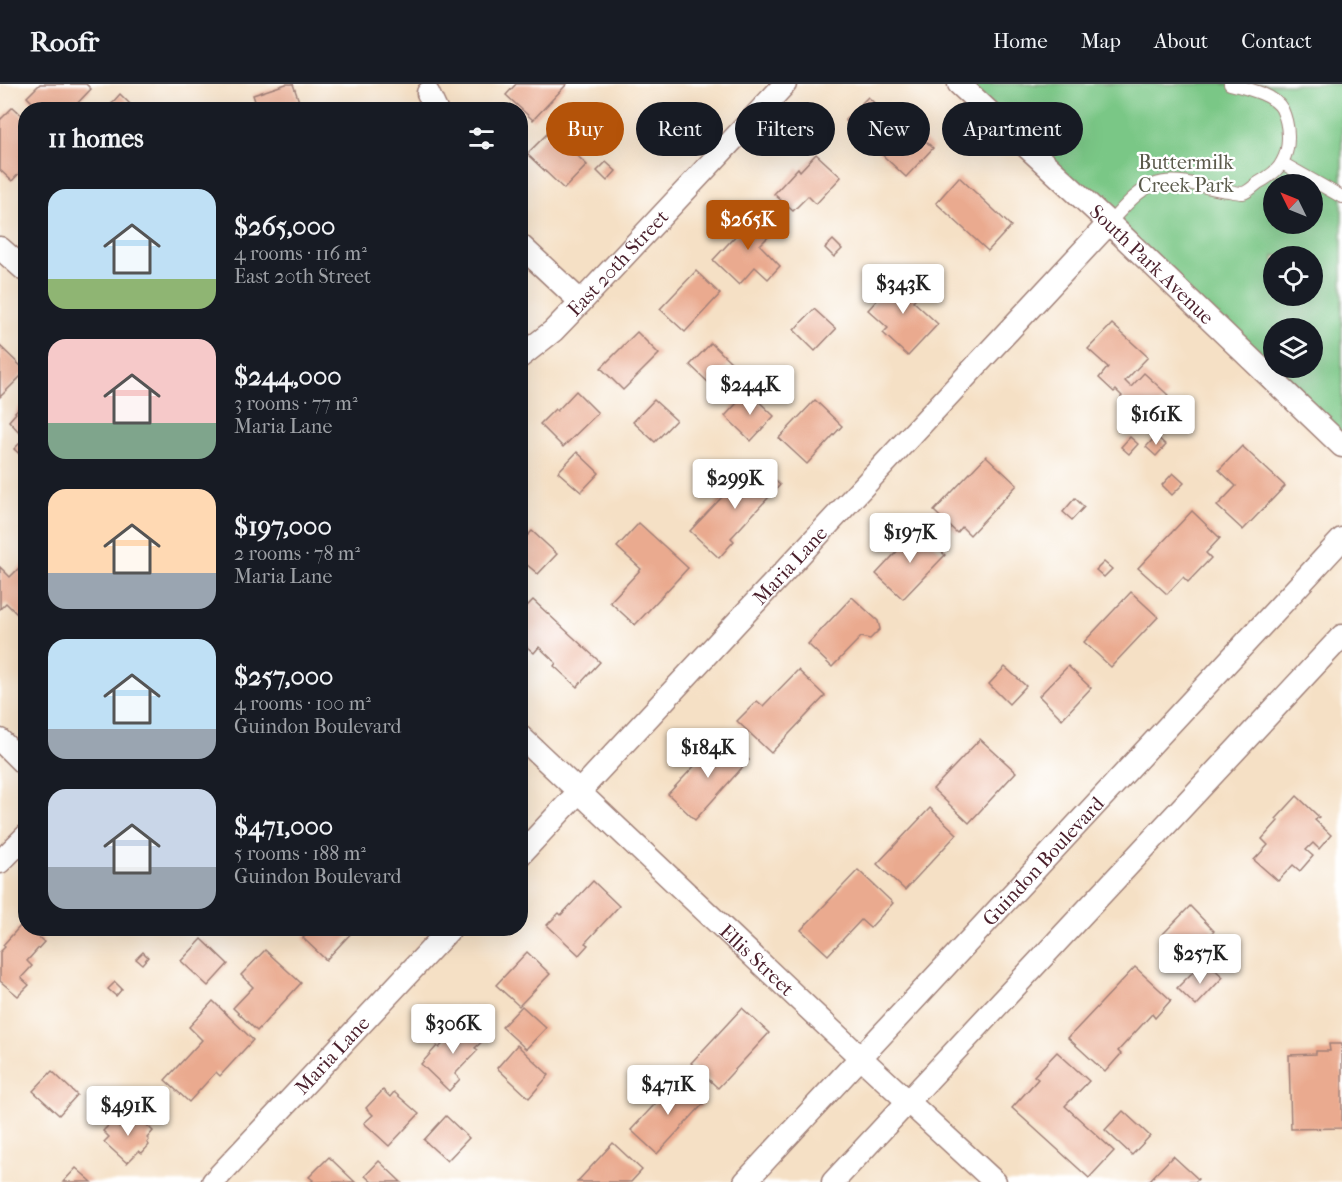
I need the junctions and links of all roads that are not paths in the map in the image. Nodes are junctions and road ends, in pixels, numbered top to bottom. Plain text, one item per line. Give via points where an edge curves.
1 (785, 84) edge
2 (959, 84) edge
3 (1230, 84) edge
4 (1282, 163) junction
5 (1342, 197) edge
6 (1108, 223) junction
7 (0, 248) edge
8 (528, 252) edge
9 (18, 265) edge
10 (581, 302) junction
11 (528, 350) edge
12 (1342, 446) edge
13 (1342, 539) edge
14 (1342, 636) edge
15 (0, 741) edge
16 (528, 743) edge
17 (18, 758) edge
18 (580, 792) junction
19 (18, 844) edge
20 (528, 847) edge
21 (0, 862) edge
22 (444, 936) edge
23 (861, 1058) junction
24 (908, 1102) junction
25 (213, 1182) edge
26 (745, 1182) edge
27 (833, 1182) edge
28 (995, 1182) edge

1 - 10 street, East 20th Street
2 - 6 street, South Park Avenue
3 - 4 lane via 1259,92 1279,104 1287,120 1288,135
4 - 5 lane
4 - 6 lane via 1245,193 1184,182 1152,185
6 - 12 street, South Park Avenue
6 - 18 street, Maria Lane
7 - 9 street
8 - 10 street
10 - 11 street, East 20th Street
13 - 23 street, Guindon Boulevard
14 - 24 street
15 - 17 street
16 - 18 street, Ellis Street
18 - 20 street, Maria Lane
18 - 23 street, Ellis Street
19 - 21 street
22 - 25 street, Maria Lane
23 - 24 street, Ellis Street
23 - 26 street, Guindon Boulevard
24 - 27 street
24 - 28 street, Ellis Street

